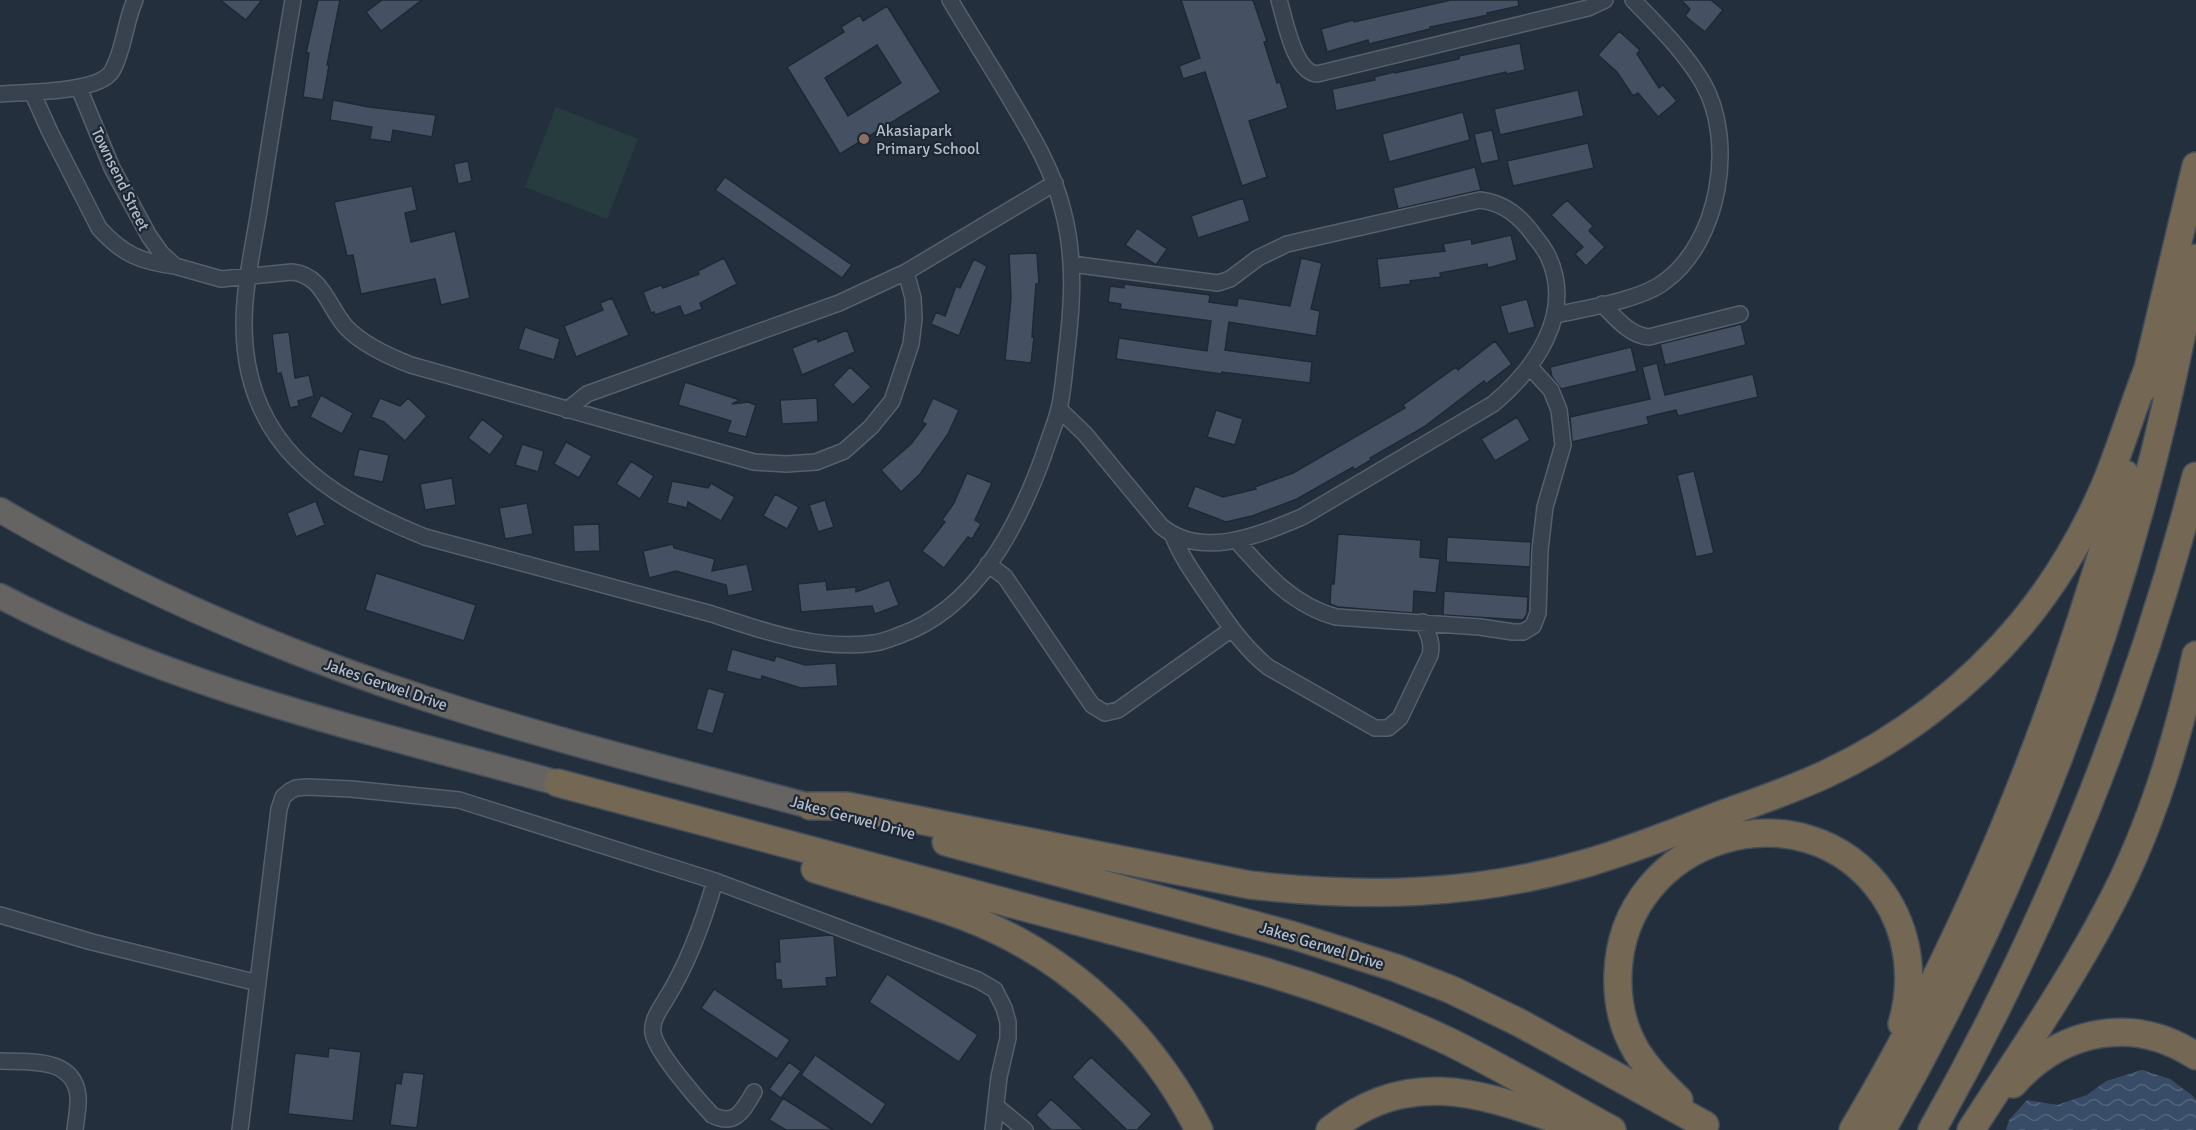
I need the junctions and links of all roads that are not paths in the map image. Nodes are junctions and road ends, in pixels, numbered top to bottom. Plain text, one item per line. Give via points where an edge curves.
1 (135, 0) edge
2 (293, 0) edge
3 (950, 0) edge
4 (1279, 0) edge
5 (1605, 0) edge
6 (1633, 0) edge
7 (79, 88) junction
8 (32, 92) junction
9 (0, 94) edge
10 (2196, 166) edge
11 (1055, 183) junction
12 (2196, 258) edge
13 (1071, 264) junction
14 (175, 266) junction
15 (906, 272) junction
16 (248, 276) junction
17 (1602, 304) junction
18 (1740, 314) dead end
19 (1556, 315) junction
20 (1530, 367) junction
21 (2146, 371) junction
22 (1059, 409) junction
23 (567, 410) junction
24 (2196, 476) edge
25 (0, 510) edge
26 (1173, 536) junction
27 (1236, 540) junction
28 (988, 564) junction
29 (0, 596) edge
30 (1423, 622) junction
31 (1453, 625) junction
32 (1232, 629) junction
33 (1432, 648) junction
34 (2196, 655) edge
35 (558, 783) junction
36 (810, 806) junction
37 (715, 881) junction
38 (0, 915) edge
39 (258, 983) junction
40 (2196, 1056) edge
41 (0, 1061) edge
42 (1890, 1064) junction
43 (754, 1092) dead end
44 (996, 1106) junction
45 (1710, 1127) edge
46 (75, 1130) edge
47 (240, 1130) edge
48 (993, 1130) edge
49 (1024, 1130) edge
50 (1198, 1130) edge
51 (1330, 1130) edge
52 (1588, 1130) edge
53 (1612, 1130) edge
54 (1853, 1130) edge
55 (1882, 1130) edge
56 (1932, 1130) edge
57 (1972, 1130) edge

1 - 7 street via 112,70 98,82
2 - 16 street
3 - 11 street via 1030,132
4 - 5 street via 1296,55 1306,71 1317,74 1588,8
6 - 17 street via 1692,66 1712,102 1720,143 1717,191 1704,232 1678,270 1647,292
7 - 8 street
7 - 14 street, Townsend Street via 112,168 149,236
8 - 9 street
8 - 14 street via 99,228 123,251 148,263
10 - 21 highway
11 - 13 street
11 - 15 street
12 - 55 highway via 2148,484 2084,693 2042,805 1994,915
13 - 19 street via 1218,283 1287,244 1480,200 1509,209 1548,255 1555,276
13 - 22 street via 1071,322
14 - 16 street via 221,279
15 - 23 street via 839,303 587,394
15 - 23 street via 914,319 902,373 892,401 844,451 816,462 754,462
16 - 23 street via 302,273 320,286 348,329 387,355
16 - 28 street via 246,356 254,395 270,428 291,456 317,478 393,524 425,537 758,629 836,644 876,643 915,630 944,612 972,586
17 - 18 street via 1635,334 1649,337
17 - 19 street
19 - 20 street
20 - 27 street via 1493,404 1302,517
20 - 31 street via 1551,390 1563,436 1542,526 1536,621 1523,632
21 - 36 highway via 2102,492 2066,560 2021,623 1962,685 1901,732 1841,767 1611,855 1548,873 1465,888 1400,893 1315,892 1250,885 847,806
21 - 42 highway via 2110,528 2050,712 1974,898
22 - 26 street
22 - 28 street via 1026,497
24 - 56 highway via 2148,639 2089,802 2016,968
25 - 36 highway, Jakes Gerwel Drive via 187,606 356,675 486,718
26 - 27 street via 1214,544
26 - 32 street via 1180,554
27 - 30 street via 1281,588 1311,609 1336,617
28 - 32 street via 1005,577 1092,705 1105,713 1118,710
29 - 35 highway via 105,646 202,683
30 - 31 street
30 - 33 street
31 - 33 street
32 - 33 street via 1268,667 1368,725 1382,729 1400,718
34 - 57 highway via 2166,772 2125,875 2080,959
35 - 50 highway via 604,804 956,913 1020,942 1079,981 1131,1029 1168,1077
35 - 53 highway via 1297,981 1438,1037
36 - 45 highway, Jakes Gerwel Drive via 1295,936 1382,963 1507,1016
37 - 39 street via 459,800 351,789 296,788 283,797 279,809
37 - 43 street via 691,952 656,1016 653,1031 660,1050 712,1115 720,1119 738,1116
37 - 44 street via 978,980 995,990 1008,1022
38 - 39 street
39 - 47 street
40 - 57 highway via 2140,1034 2112,1032 2079,1037 2032,1065
41 - 46 street via 45,1063 69,1073 78,1096
42 - 45 highway via 1908,999 1909,970 1902,930 1880,890 1846,858 1805,838 1759,832 1714,841 1683,857 1649,889 1629,924 1618,969 1622,1014 1637,1052 1658,1080
42 - 54 highway
44 - 48 street
44 - 49 street
51 - 52 highway via 1379,1101 1437,1090 1486,1097

